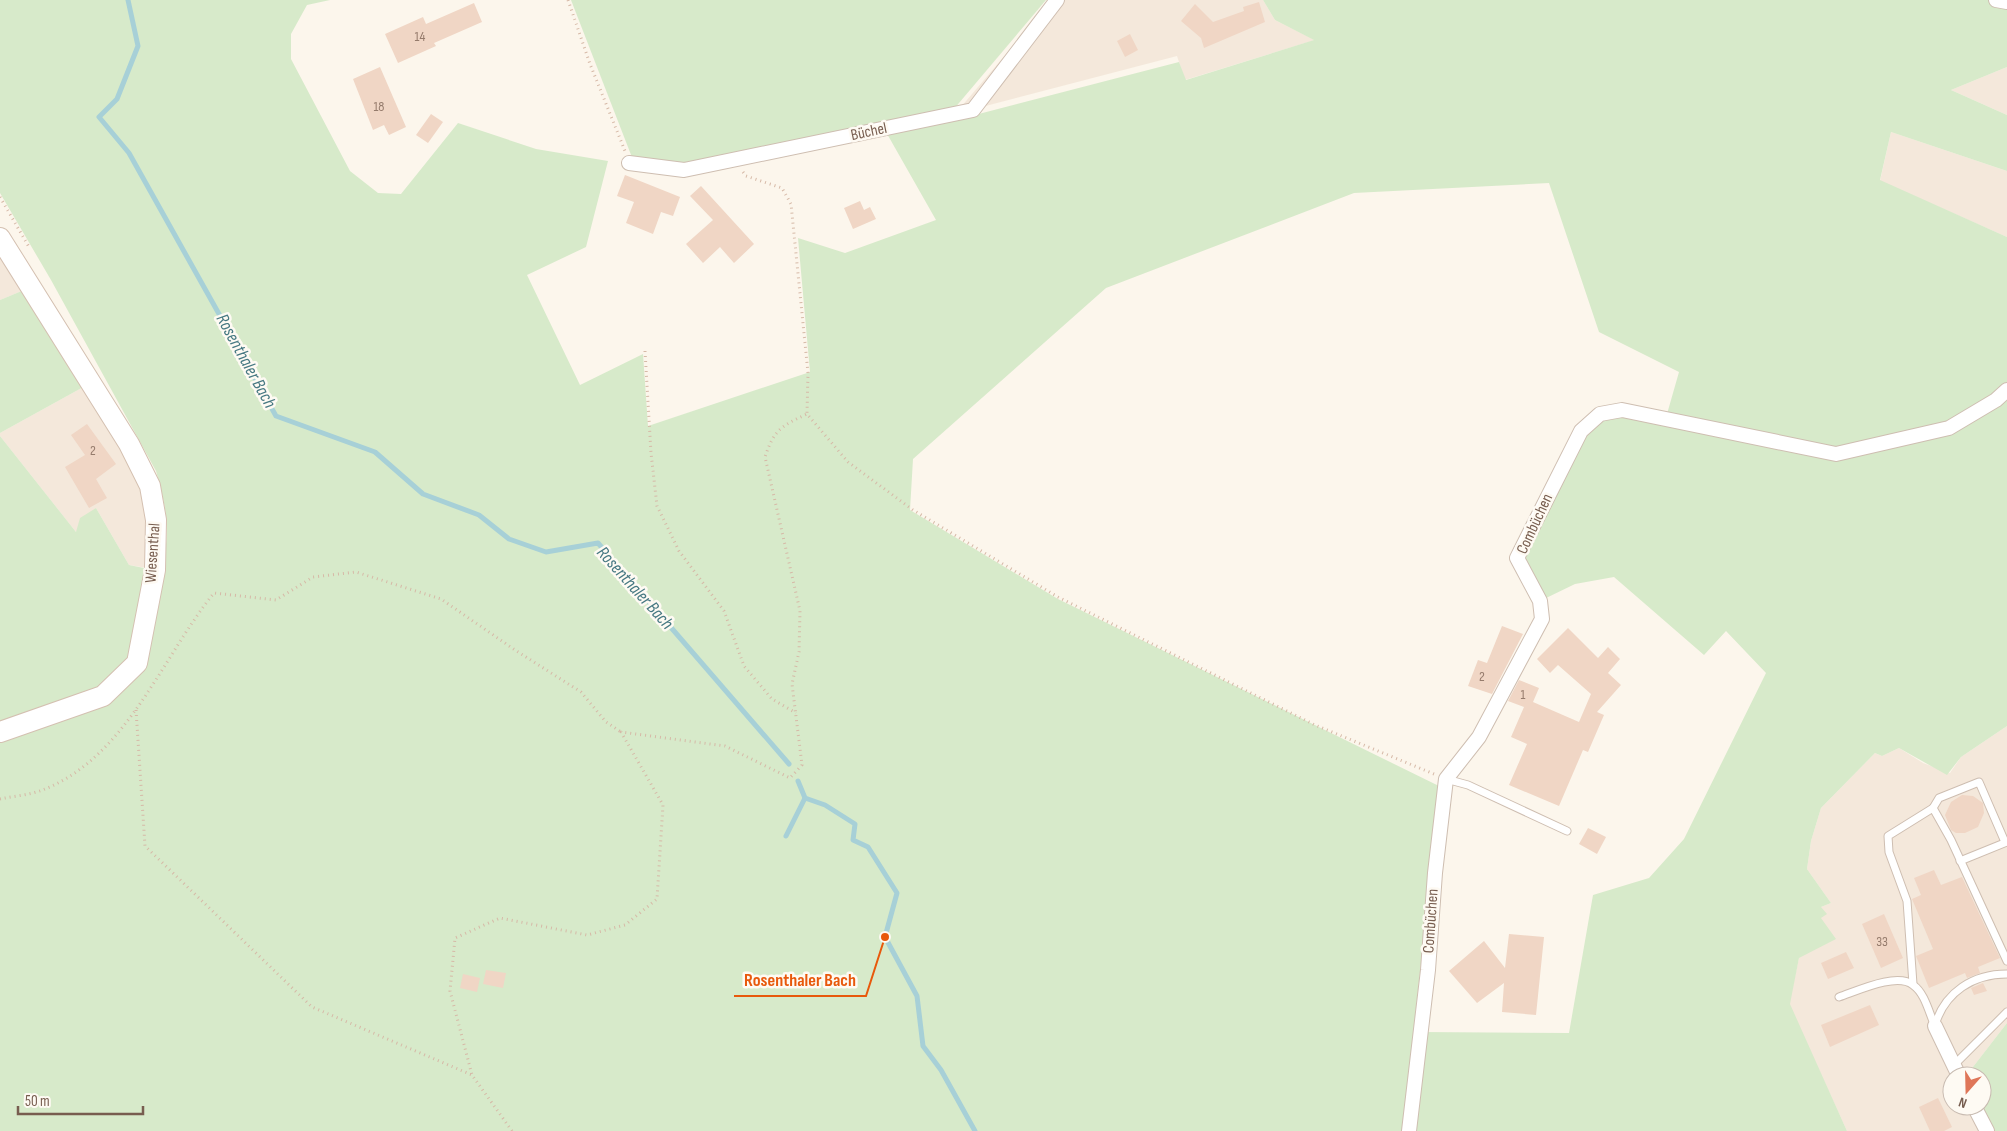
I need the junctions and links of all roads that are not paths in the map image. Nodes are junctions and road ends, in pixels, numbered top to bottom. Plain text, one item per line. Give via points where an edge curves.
1 (1057, 0) edge
2 (1996, 0) edge
3 (2007, 2) edge
4 (629, 163) road end
5 (0, 238) edge
6 (2007, 390) edge
7 (0, 732) edge
8 (1446, 779) junction
9 (1933, 808) junction
10 (1567, 831) dead end
11 (2006, 842) edge
12 (1960, 861) junction
13 (2007, 961) edge
14 (2007, 974) edge
15 (1913, 984) junction
16 (1839, 997) dead end
17 (2007, 1012) edge
18 (1935, 1026) junction
19 (1955, 1066) edge
20 (1961, 1066) edge
21 (1979, 1116) edge
22 (1409, 1131) edge
23 (1987, 1131) edge

1 - 4 street, Büchel via 973,110 684,170
2 - 3 street
5 - 7 street, Wiesenthal via 129,444 150,486 156,520 155,570 137,663 103,696
6 - 8 street, Combüchen via 1949,428 1836,454 1622,410 1600,414 1581,431 1517,558 1540,601 1542,619 1479,737
8 - 10 lane via 1468,784
8 - 22 street, Combüchen
9 - 11 lane via 1939,798 1979,782
9 - 12 lane
9 - 15 lane via 1888,836 1889,852 1907,901
11 - 12 lane
12 - 13 lane
14 - 18 lane via 1991,974 1964,984 1947,999
15 - 16 lane via 1899,980 1880,983
15 - 18 lane
17 - 20 lane
18 - 19 street
21 - 23 street

